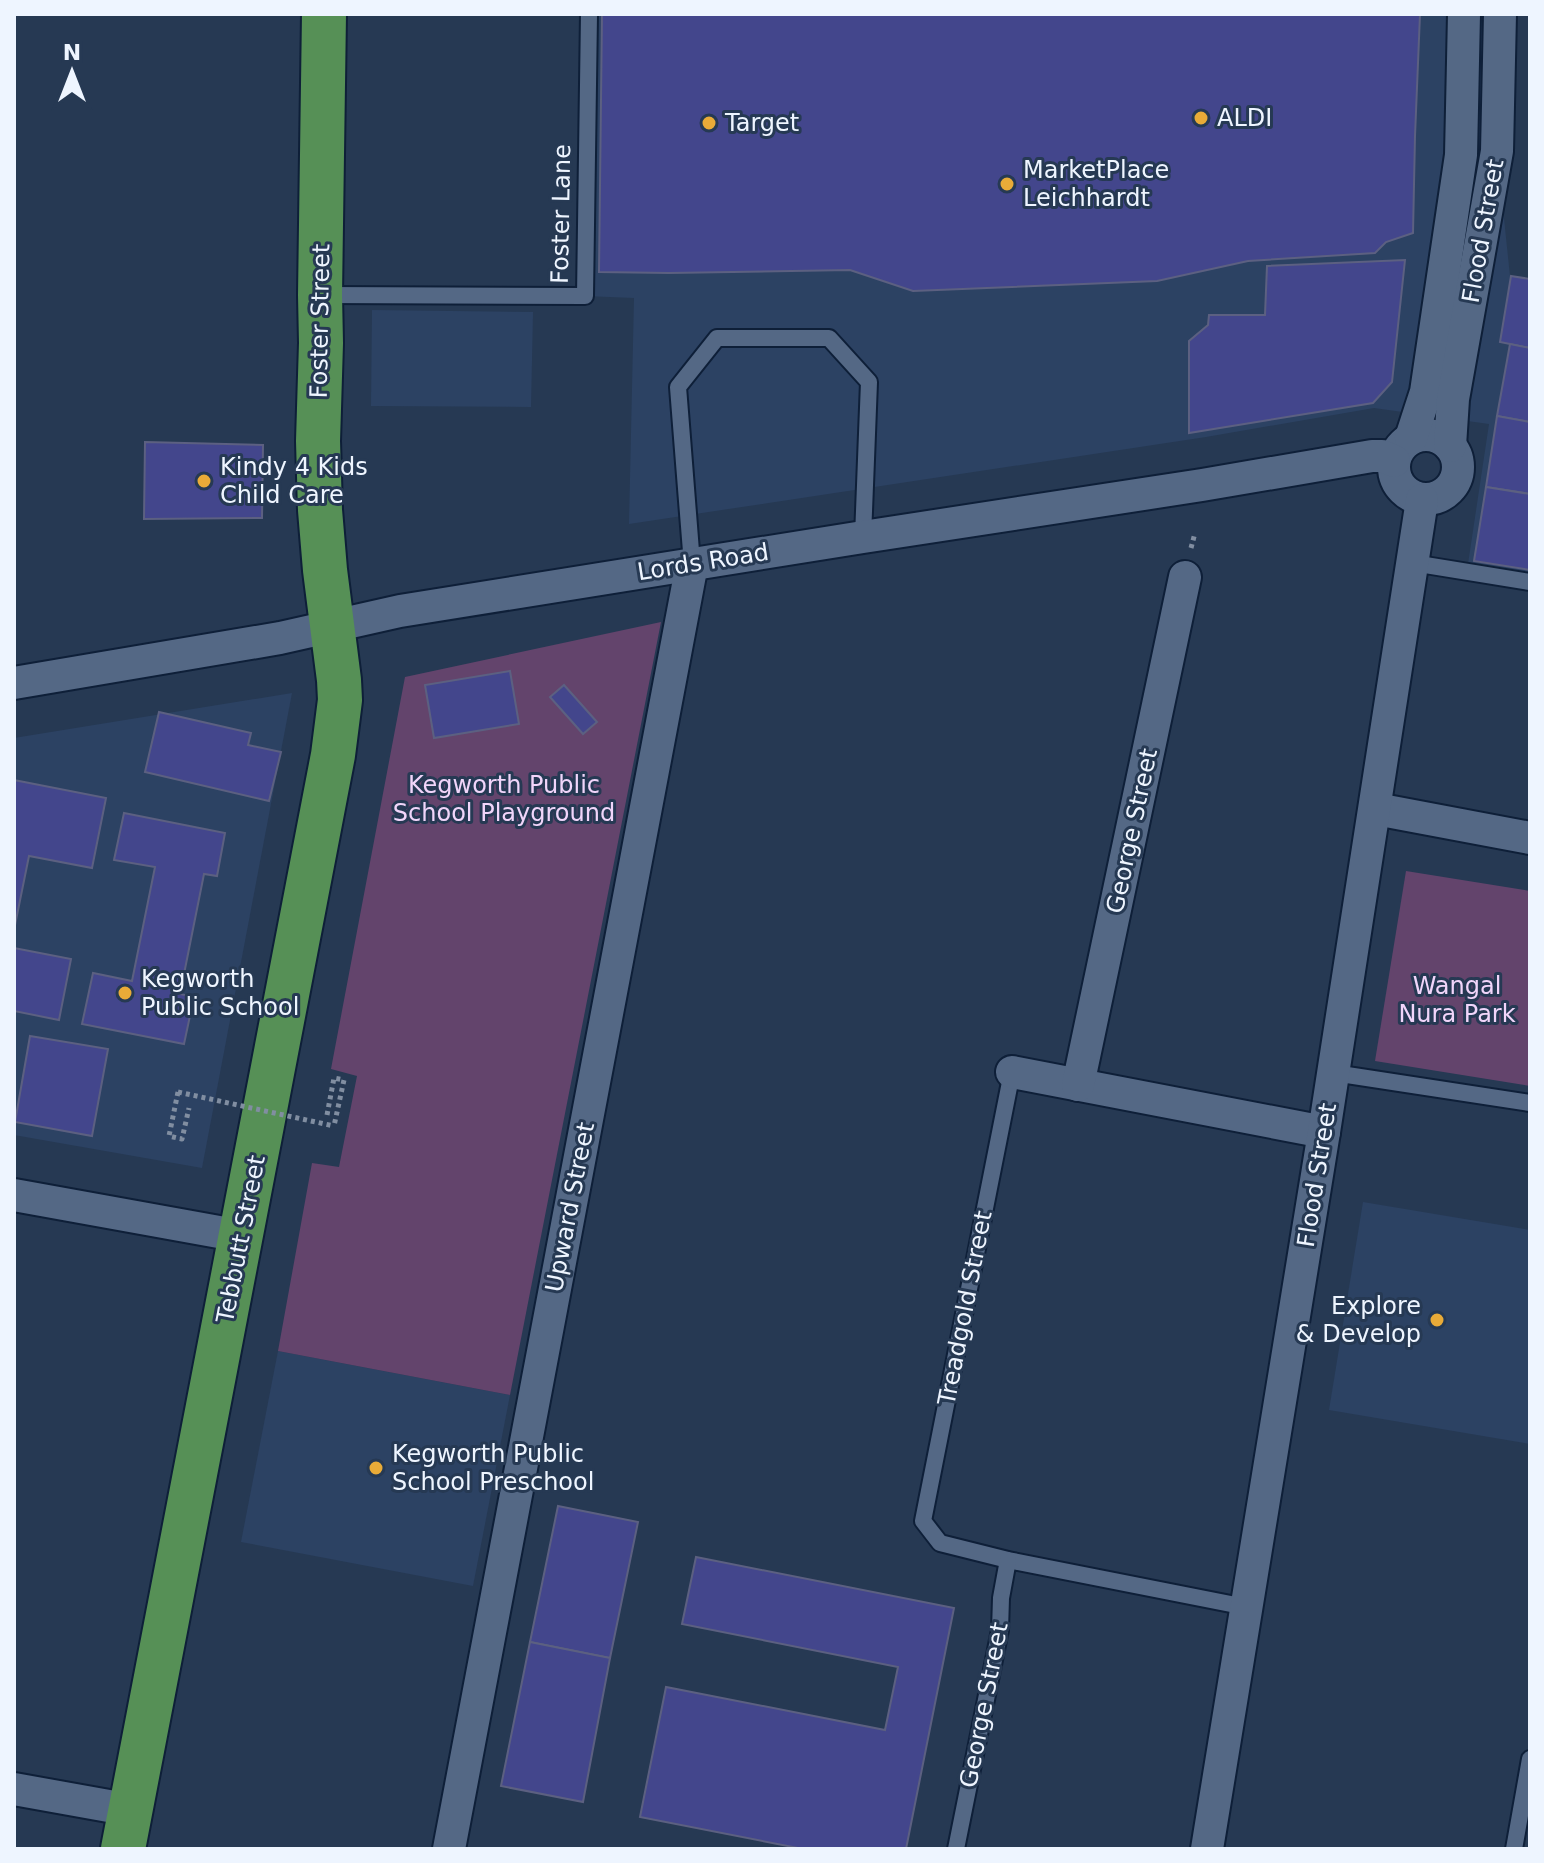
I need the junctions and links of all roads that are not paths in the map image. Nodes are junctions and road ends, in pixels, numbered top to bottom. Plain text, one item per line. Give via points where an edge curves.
1 (324, 14) edge
2 (589, 14) edge
3 (1464, 14) edge
4 (1500, 14) edge
5 (320, 295) junction
6 (1450, 446) junction
7 (1402, 450) junction
8 (1422, 500) junction
9 (863, 537) junction
10 (1413, 563) junction
11 (692, 564) junction
12 (1185, 577) dead end
13 (1530, 582) edge
14 (333, 627) junction
15 (14, 683) edge
16 (1376, 809) junction
17 (1530, 838) edge
18 (1012, 1072) joint
19 (1334, 1073) junction
20 (1078, 1085) junction
21 (1530, 1103) edge
22 (1324, 1132) junction
23 (14, 1195) edge
24 (241, 1236) junction
25 (1008, 1560) junction
26 (1246, 1607) junction
27 (1530, 1759) edge
28 (14, 1789) edge
29 (127, 1830) edge
30 (449, 1849) edge
31 (956, 1849) edge
32 (1207, 1849) edge
33 (1514, 1849) edge

1 - 5 main road, Foster Street
2 - 5 lane, Foster Lane via 585,296
3 - 7 street, Flood Street via 1461,155 1426,392
4 - 6 street, Flood Street via 1497,151 1453,399
5 - 14 main road, Foster Street via 320,510
6 - 7 street via 1421,435
6 - 8 street via 1459,463 1455,482 1442,496
7 - 8 street via 1393,470 1400,487
7 - 9 street, Lords Road
8 - 10 street, Flood Street
9 - 11 street, Lords Road
9 - 11 lane via 869,382 829,338 717,338 678,387
10 - 13 lane
10 - 16 street, Flood Street
11 - 14 street, Lords Road via 400,611
11 - 30 street, Upward Street
12 - 20 street, George Street
14 - 15 street, Lords Road
14 - 24 main road, Tebbutt Street via 340,700 333,755
16 - 17 street
16 - 19 street, Flood Street
18 - 20 street, Treadgold Street
18 - 25 lane, Treadgold Street via 923,1521 940,1543
19 - 21 lane
19 - 22 street, Flood Street
20 - 22 street, Treadgold Street
22 - 26 street, Flood Street
23 - 24 street
24 - 29 main road, Tebbutt Street
25 - 26 lane, Treadgold Street
25 - 31 lane, George Street via 1000,1630
26 - 32 street, Flood Street
27 - 33 lane
28 - 29 street

